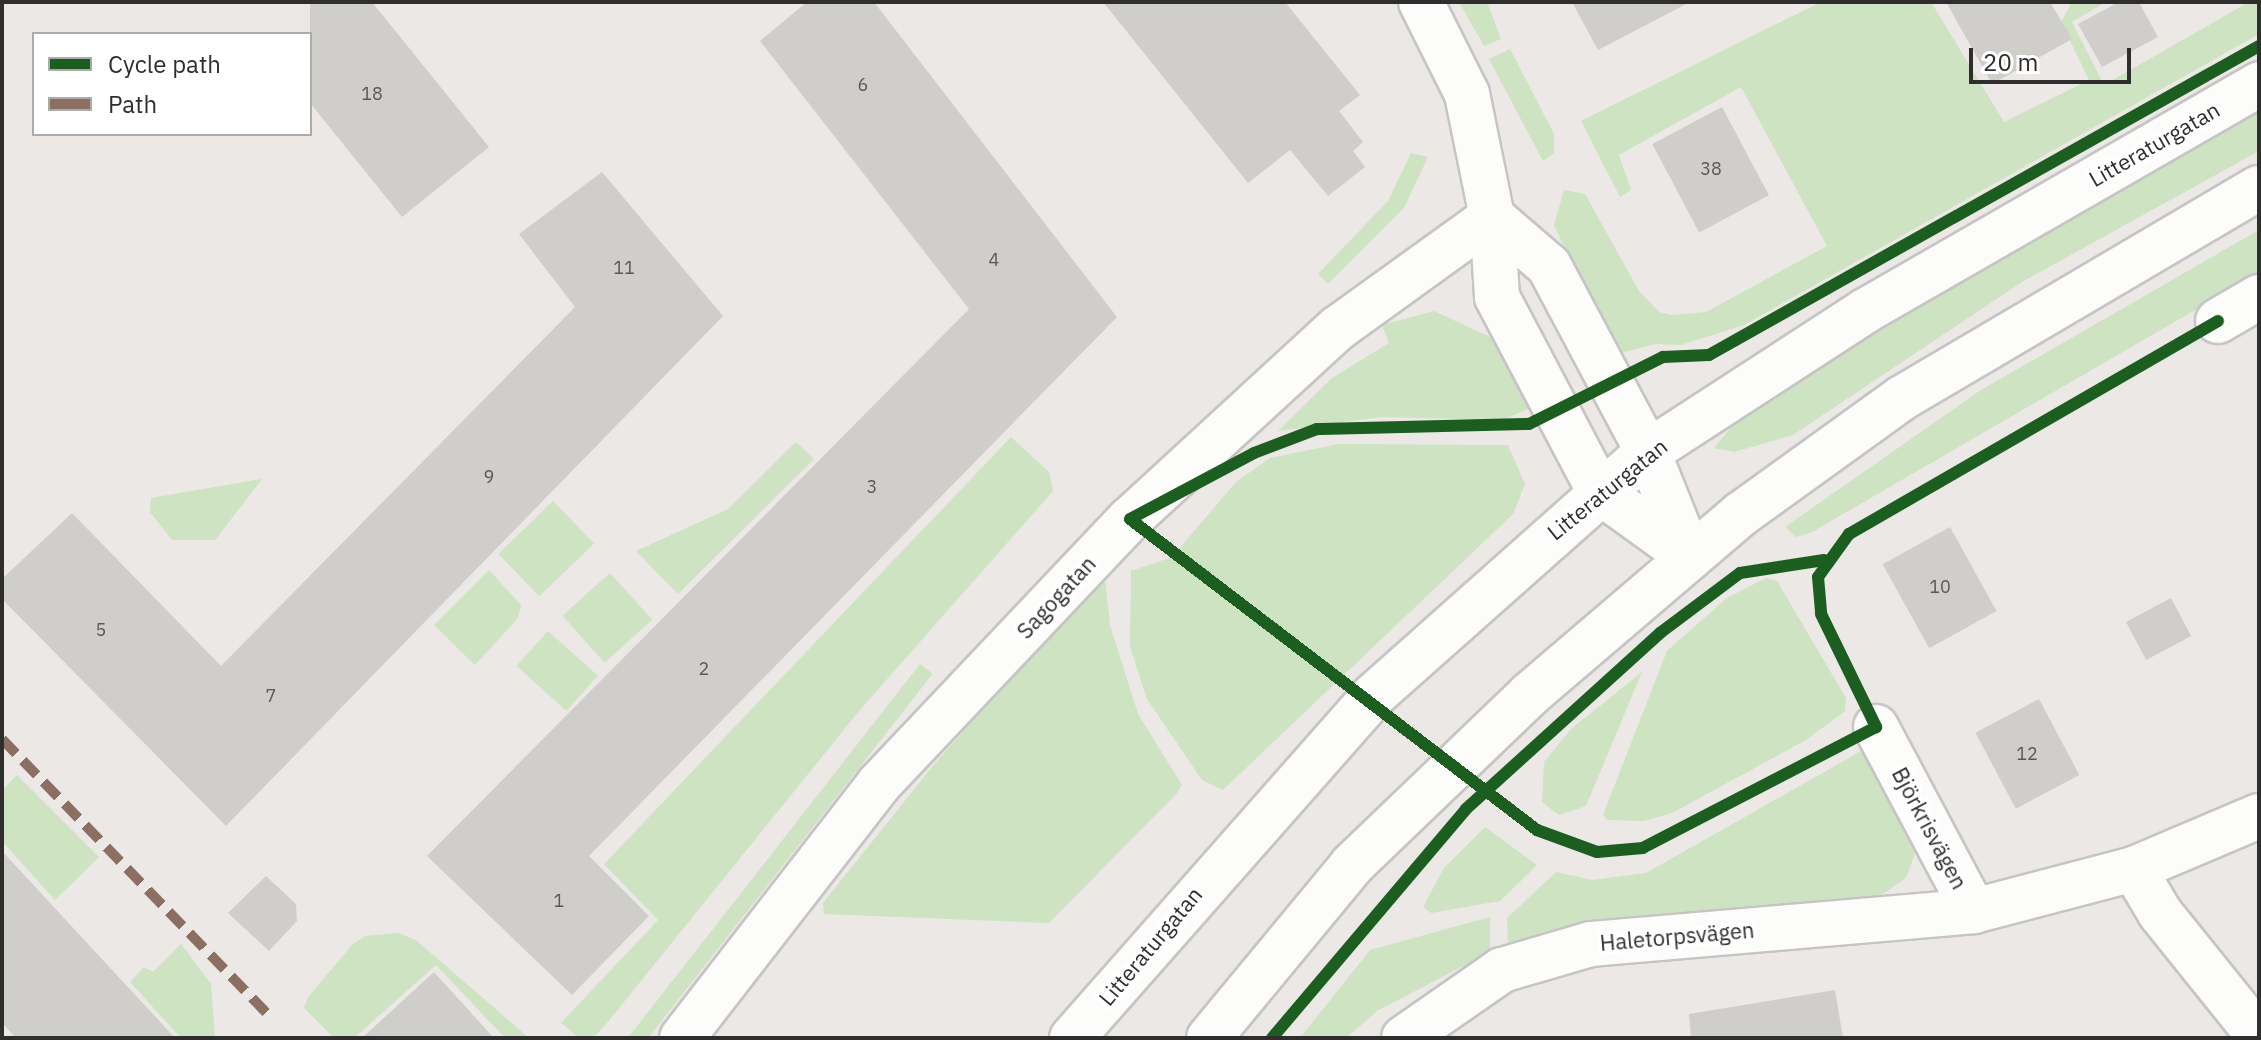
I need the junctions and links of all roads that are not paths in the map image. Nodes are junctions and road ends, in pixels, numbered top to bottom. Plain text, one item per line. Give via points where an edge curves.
1 (1421, 2) edge
2 (2259, 84) edge
3 (2259, 188) edge
4 (1492, 217) junction
5 (2259, 297) edge
6 (2218, 321) dead end
7 (1648, 452) junction
8 (1600, 492) junction
9 (1690, 557) junction
10 (1876, 727) dead end
11 (2259, 816) edge
12 (2134, 869) junction
13 (1974, 911) junction
14 (2259, 1036) edge
15 (682, 1038) edge
16 (1072, 1038) edge
17 (1209, 1038) edge
18 (1404, 1038) edge

1 - 4 street via 1467,94
2 - 7 street, Litteraturgatan via 1865,311
3 - 9 street via 1902,398
4 - 7 street via 1549,266
4 - 8 street via 1497,297
4 - 15 street, Sagogatan via 1338,328 1130,519 879,784
5 - 6 street
7 - 8 street, Litteraturgatan
7 - 9 street
8 - 9 street
8 - 16 street, Litteraturgatan via 1373,696
9 - 17 street via 1529,695 1352,865
10 - 13 street, Björkrisvägen
11 - 12 street, Björkrisvägen
12 - 13 street, Björkrisvägen
12 - 14 street via 2160,913
13 - 18 street, Haletorpsvägen via 1591,944 1502,970

